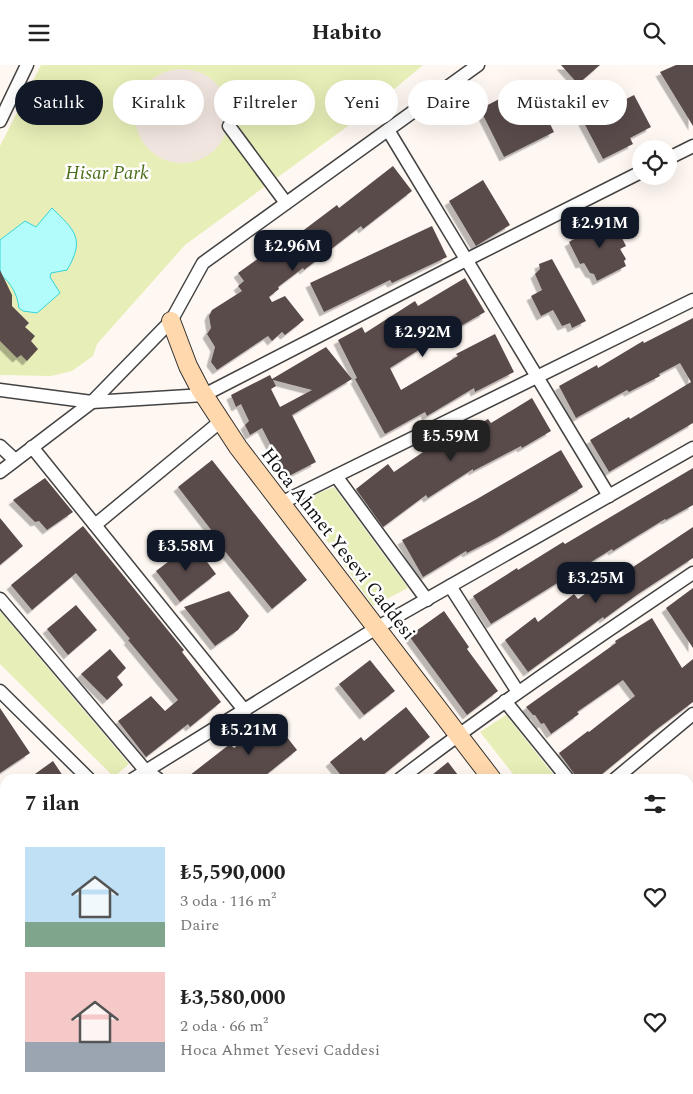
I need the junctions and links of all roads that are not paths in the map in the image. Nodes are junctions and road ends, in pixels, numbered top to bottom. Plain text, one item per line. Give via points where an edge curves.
1 (27, 65) edge
2 (478, 65) edge
3 (0, 121) edge
4 (229, 126) dead end
5 (388, 130) junction
6 (693, 146) edge
7 (677, 154) edge
8 (632, 176) edge
9 (286, 203) junction
10 (466, 259) junction
11 (693, 300) edge
12 (171, 321) junction
13 (537, 377) junction
14 (0, 390) edge
15 (204, 395) junction
16 (92, 402) junction
17 (221, 421) junction
18 (0, 446) edge
19 (32, 447) junction
20 (693, 448) edge
21 (15, 460) junction
22 (0, 472) edge
23 (336, 476) junction
24 (608, 496) junction
25 (281, 503) junction
26 (95, 525) junction
27 (693, 573) edge
28 (450, 586) junction
29 (0, 599) edge
30 (427, 600) junction
31 (378, 627) junction
32 (518, 692) junction
33 (1, 694) edge
34 (505, 701) junction
35 (245, 711) junction
36 (693, 714) edge
37 (458, 734) junction
38 (146, 770) junction
39 (84, 774) edge
40 (140, 774) edge
41 (151, 774) edge
42 (406, 774) edge
43 (488, 774) edge
44 (564, 774) edge
45 (620, 774) edge

1 - 3 street
2 - 5 street
4 - 9 street
5 - 9 street
5 - 10 street
6 - 7 street
8 - 10 street
9 - 12 street via 203,263
10 - 13 street
10 - 15 street
11 - 13 street
12 - 15 street, Hoca Ahmet Yesevi Caddesi via 188,366
12 - 16 street
13 - 23 street
13 - 24 street
14 - 16 street
15 - 16 street
15 - 17 street, Hoca Ahmet Yesevi Caddesi
16 - 19 street
17 - 25 street, Hoca Ahmet Yesevi Caddesi
17 - 26 street
18 - 21 street
19 - 21 street
19 - 26 street
20 - 24 street
21 - 22 street
23 - 25 street
23 - 30 street
24 - 28 street
25 - 31 street, Hoca Ahmet Yesevi Caddesi
26 - 35 street
27 - 32 street
28 - 30 street
28 - 32 street
29 - 38 street
30 - 31 street
31 - 35 street
31 - 37 street, Hoca Ahmet Yesevi Caddesi
32 - 34 street
33 - 39 street
34 - 37 street
34 - 44 street
35 - 38 street
36 - 45 street
37 - 42 street
37 - 43 street, Hoca Ahmet Yesevi Caddesi
38 - 40 street
38 - 41 street

